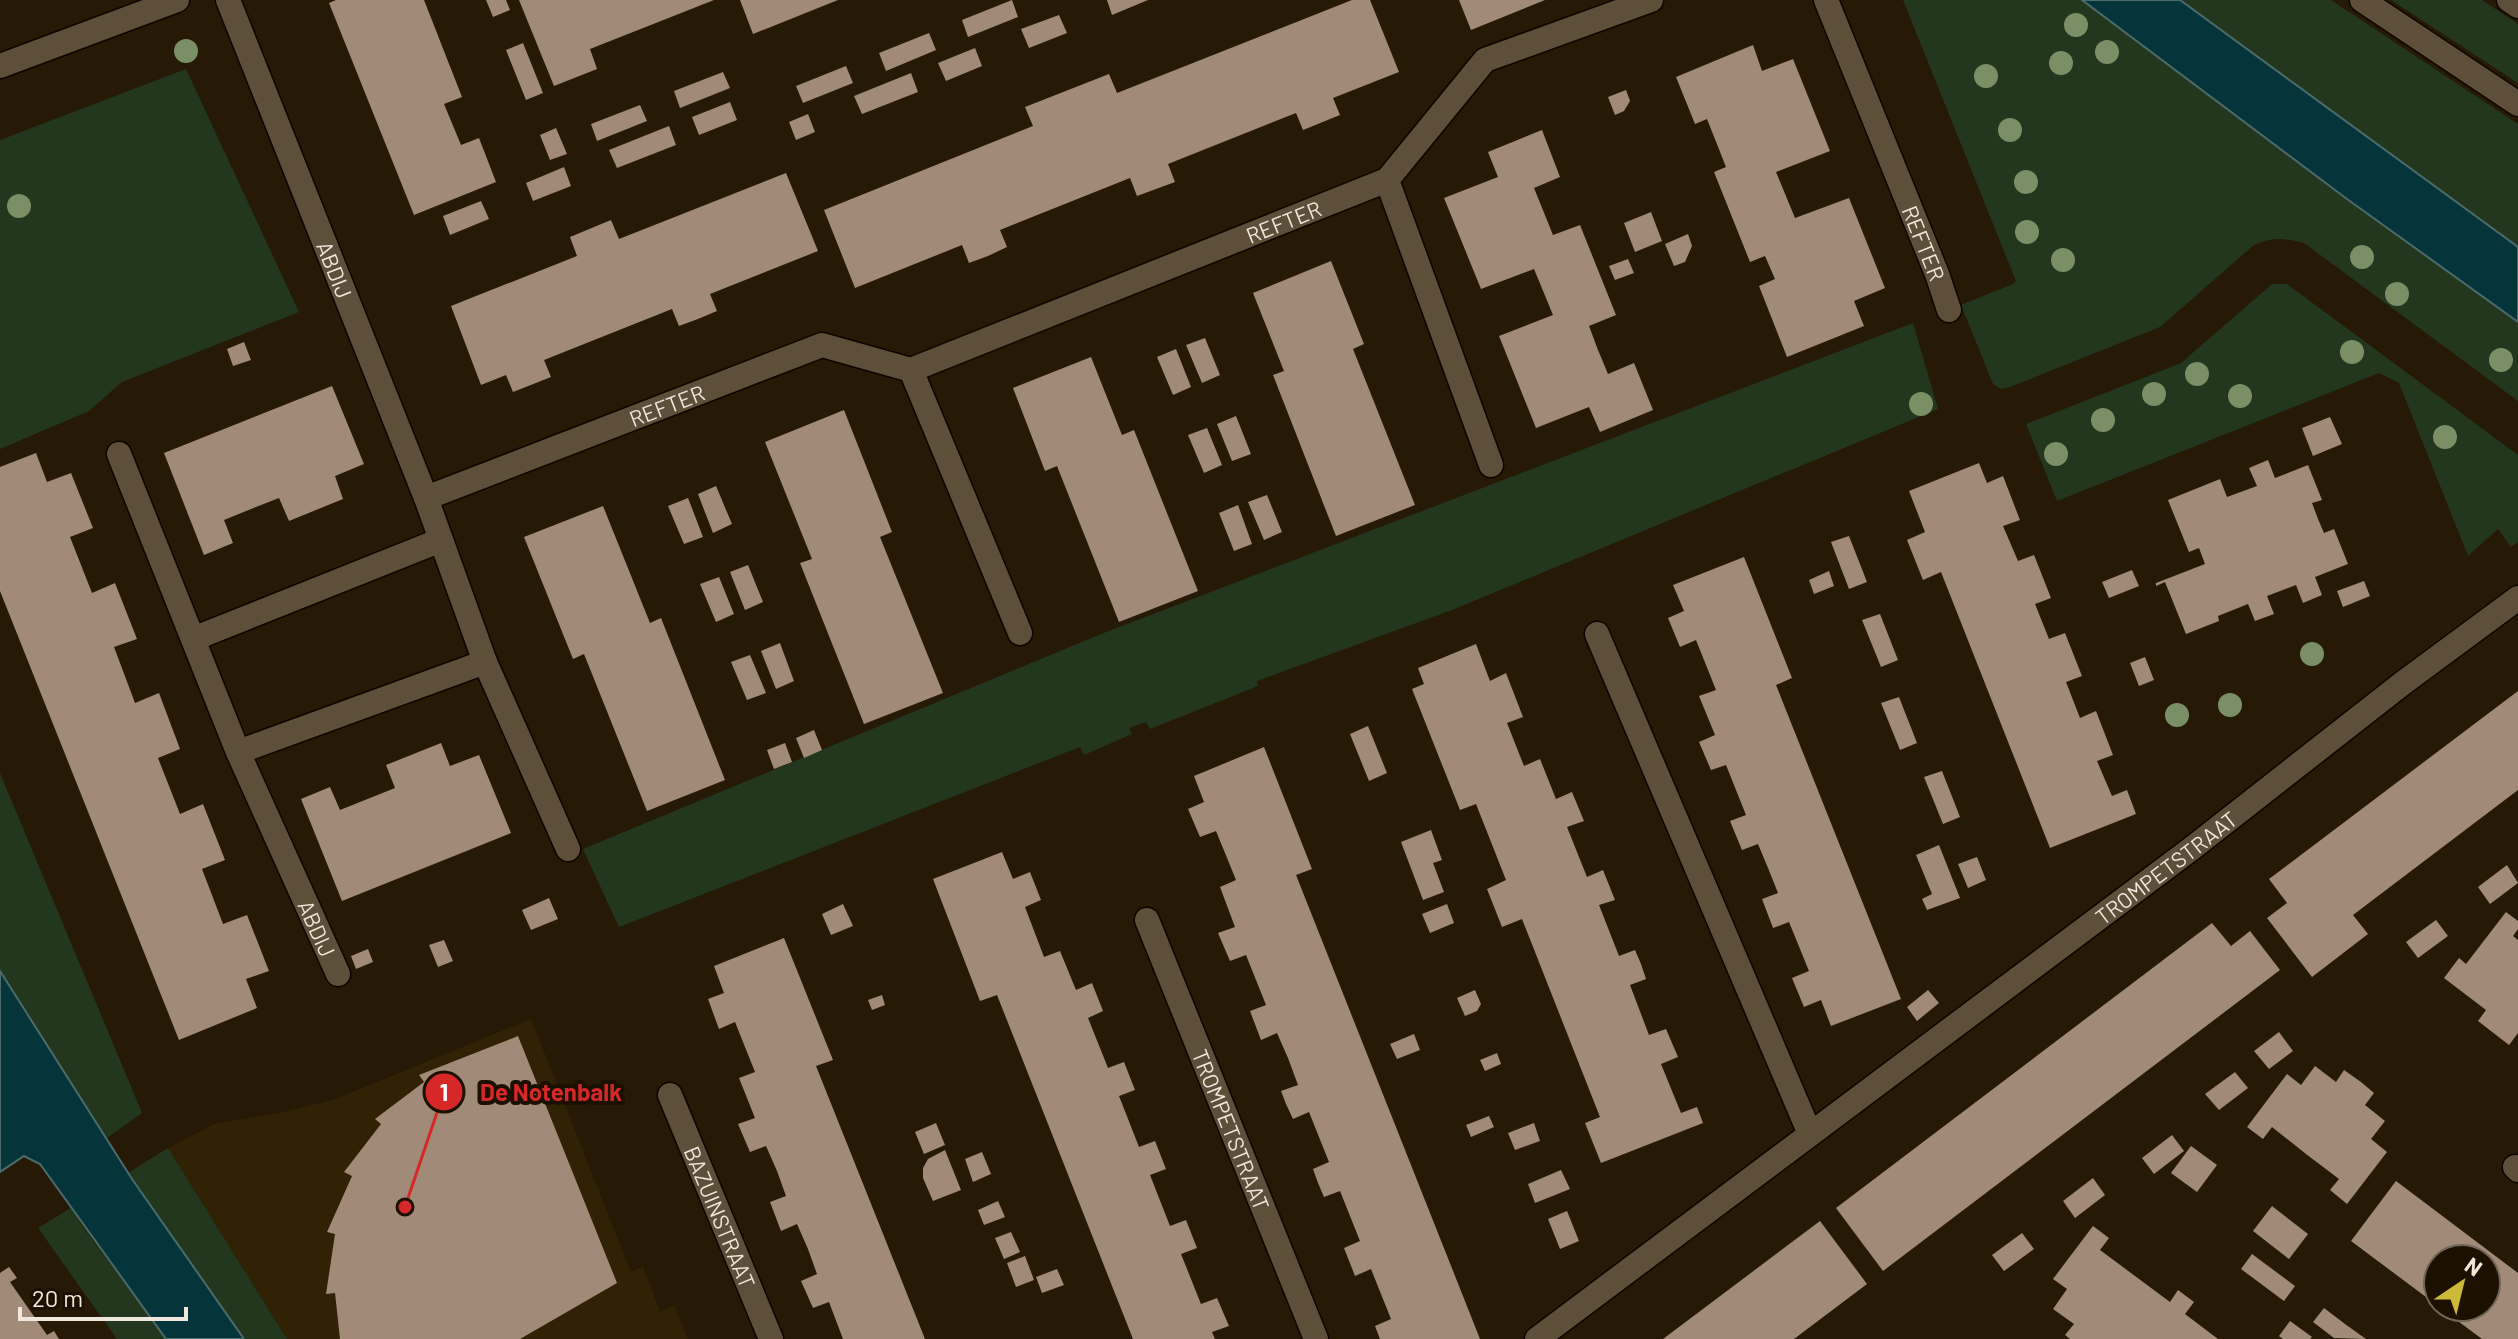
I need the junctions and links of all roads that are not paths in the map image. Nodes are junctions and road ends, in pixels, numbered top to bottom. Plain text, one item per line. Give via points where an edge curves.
1 (177, 0) edge
2 (228, 0) edge
3 (1651, 0) edge
4 (1826, 0) edge
5 (2362, 0) edge
6 (2509, 0) edge
7 (2518, 6) edge
8 (0, 66) edge
9 (2518, 104) edge
10 (1387, 180) junction
11 (1949, 310) dead end
12 (911, 370) junction
13 (119, 454) dead end
14 (1491, 465) dead end
15 (426, 498) junction
16 (441, 540) junction
17 (2518, 598) edge
18 (1020, 633) dead end
19 (1597, 634) dead end
20 (193, 639) junction
21 (485, 662) junction
22 (238, 752) junction
23 (568, 849) dead end
24 (1147, 920) dead end
25 (338, 974) dead end
26 (670, 1095) dead end
27 (1810, 1134) junction
28 (771, 1339) edge
29 (1316, 1339) edge
30 (1537, 1339) edge

1 - 8 street
2 - 15 street, ABDIJ
3 - 10 street, REFTER via 1485,60
4 - 11 street, REFTER
5 - 9 street
6 - 7 street
10 - 12 street, REFTER
10 - 14 street
12 - 15 street, REFTER via 822,345
12 - 18 street
13 - 20 street, ABDIJ
15 - 16 street, ABDIJ
16 - 20 street
16 - 21 street, ABDIJ
17 - 27 street, TROMPETSTRAAT
19 - 27 street
20 - 22 street, ABDIJ
21 - 22 street
21 - 23 street, ABDIJ
22 - 25 street, ABDIJ
24 - 29 street, TROMPETSTRAAT
26 - 28 street, BAZUINSTRAAT
27 - 30 street, TROMPETSTRAAT

